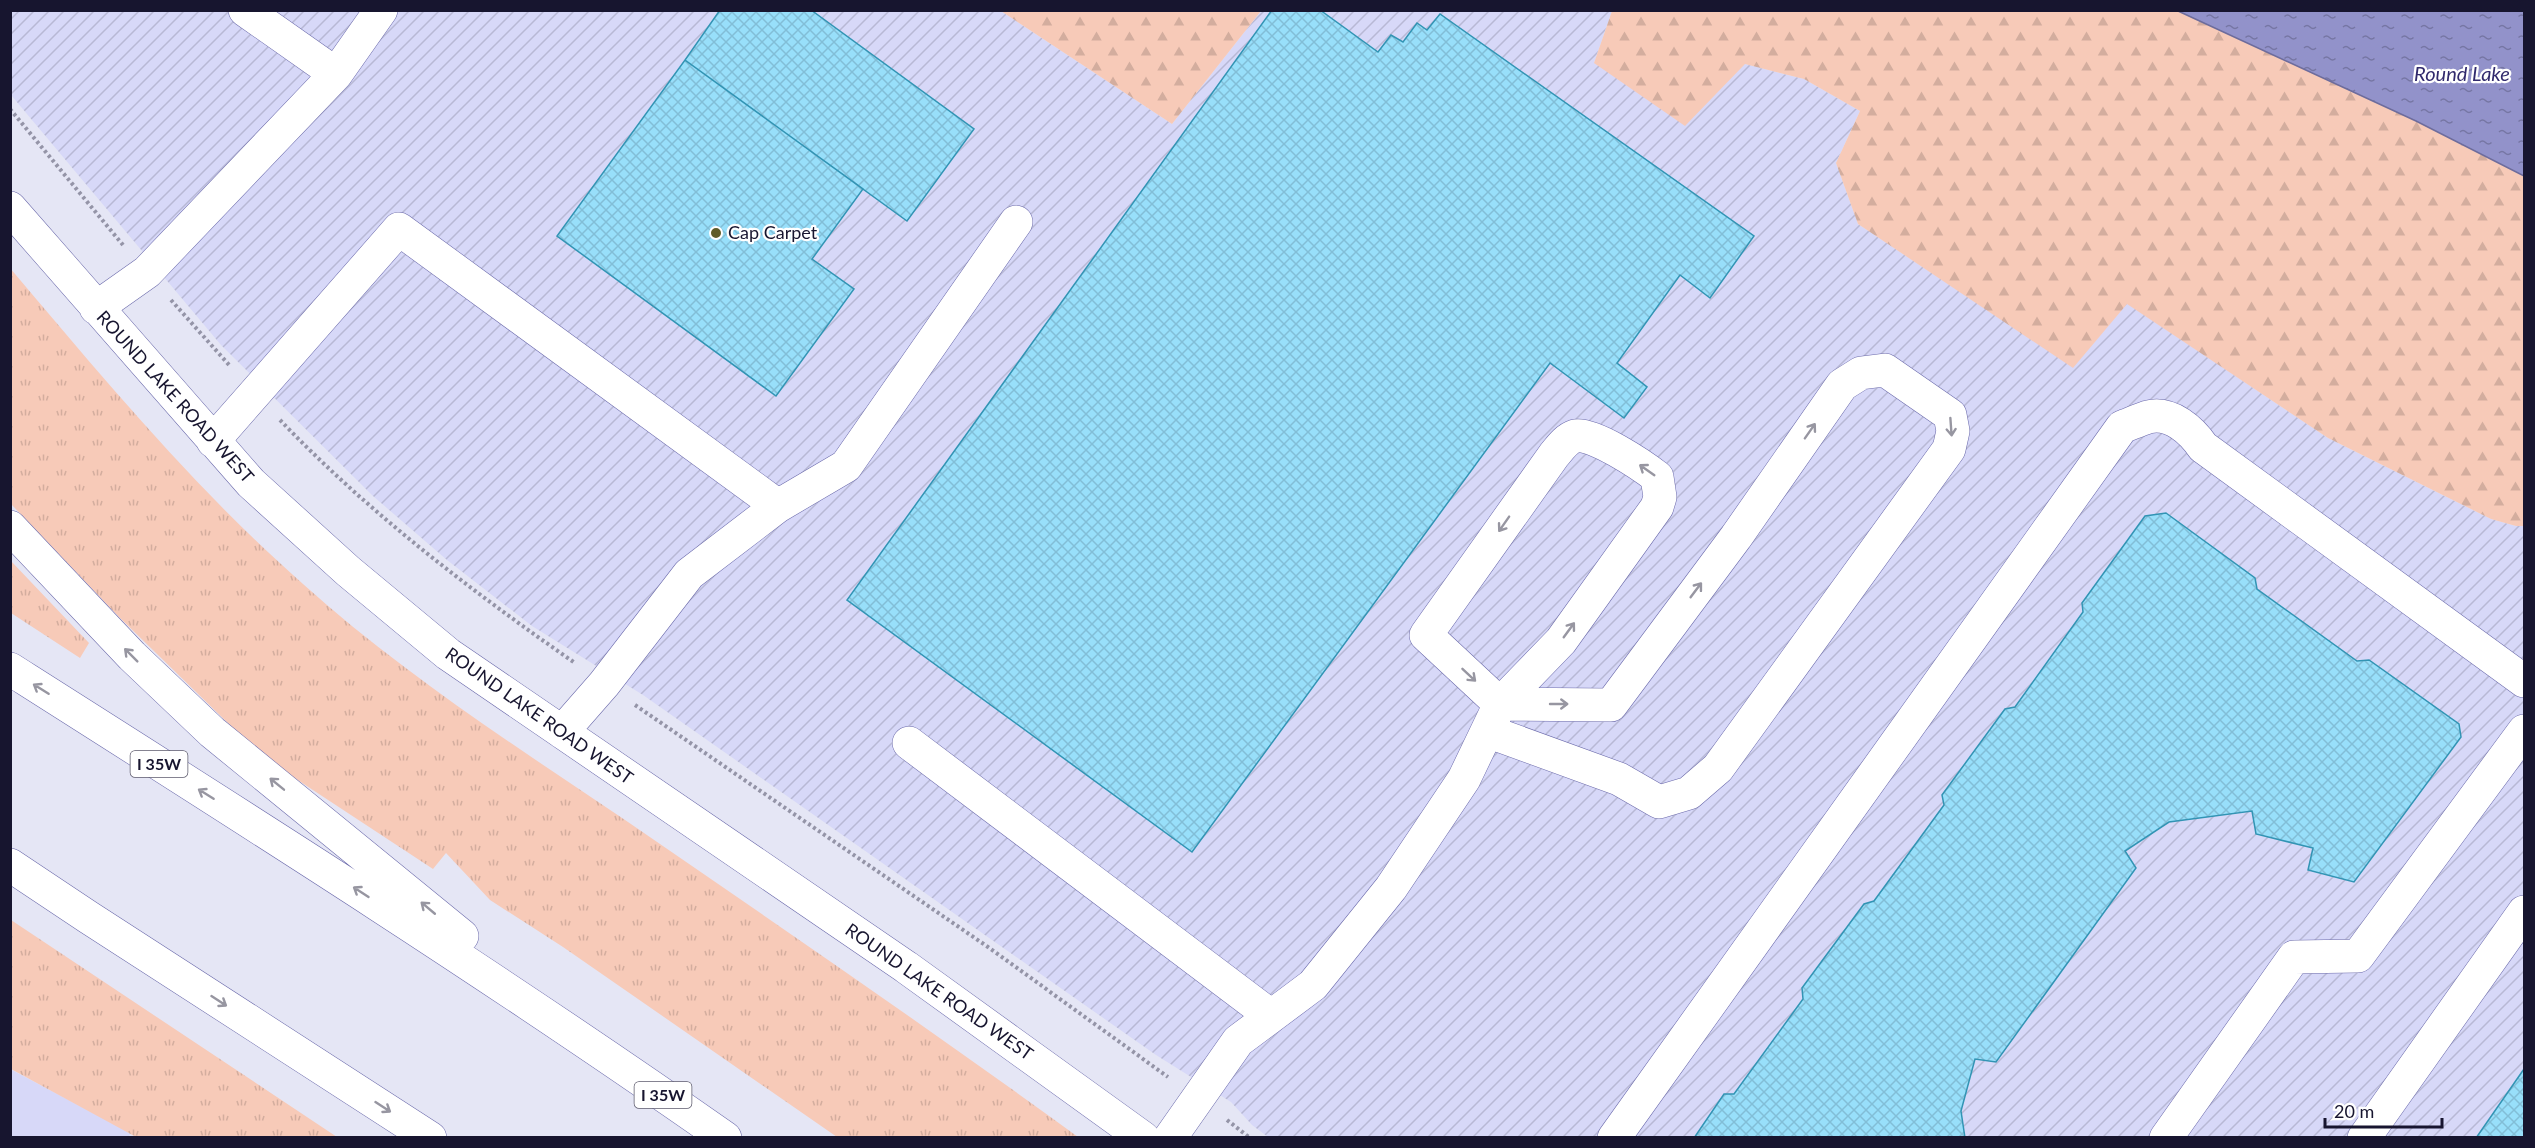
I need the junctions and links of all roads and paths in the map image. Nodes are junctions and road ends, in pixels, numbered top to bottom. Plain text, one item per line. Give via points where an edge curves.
1 (245, 10) edge
2 (381, 10) edge
3 (336, 74) junction
4 (10, 208) edge
5 (1016, 222) dead end
6 (96, 308) junction
7 (213, 441) junction
8 (778, 506) junction
9 (10, 527) edge
10 (10, 669) edge
11 (2524, 681) edge
12 (1494, 718) junction
13 (561, 732) junction
14 (2524, 732) edge
15 (909, 743) dead end
16 (10, 865) edge
17 (10, 891) edge
18 (2524, 912) edge
19 (170, 969) junction
20 (1271, 1016) junction
21 (602, 1052) junction
22 (430, 1137) edge
23 (725, 1137) edge
24 (1143, 1137) edge
25 (1170, 1137) edge
26 (1614, 1137) edge
27 (2166, 1137) edge
28 (2364, 1137) edge

1 - 3 main road
2 - 3 main road
3 - 6 main road via 147,272
4 - 6 main road, ROUND LAKE ROAD WEST
5 - 8 main road via 846,466
6 - 7 main road, ROUND LAKE ROAD WEST
7 - 8 main road via 399,229
7 - 13 main road, ROUND LAKE ROAD WEST via 251,483 348,571 448,654
8 - 13 main road via 689,574 604,684
21 -> 9 main road via 212,732 132,656
21 -> 10 main road, I 35W via 426,934
11 - 26 main road via 2203,447 2191,431 2171,419 2151,416 2122,428
12 -> 12 main road via 1561,641 1657,507 1657,477 1591,437 1577,435 1554,455 1426,635
12 -> 12 main road via 1611,705 1736,537 1842,385 1861,373 1885,370 1950,414 1953,431 1949,449 1718,768 1689,793 1659,802
12 - 20 main road via 1464,779 1391,888 1313,985
13 - 24 main road, ROUND LAKE ROAD WEST via 906,967
14 - 27 main road via 2358,956 2294,957
15 - 20 main road
16 - 19 main road
17 - 19 main road
18 - 28 main road
19 -> 22 main road
20 - 25 main road via 1238,1041
21 - 23 main road, I 35W

